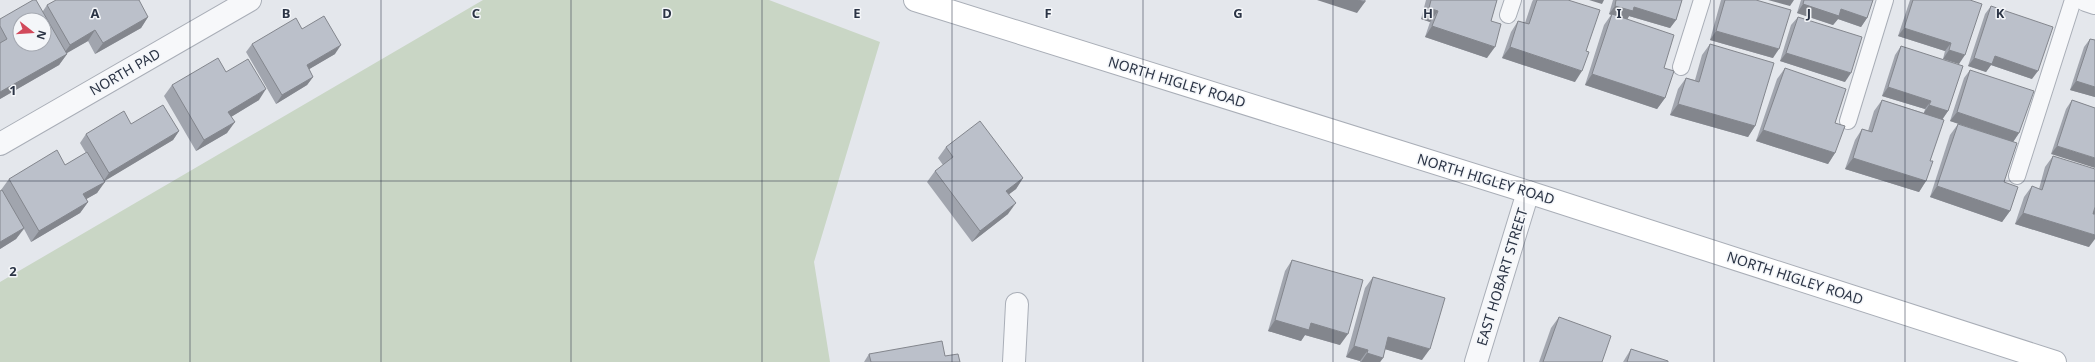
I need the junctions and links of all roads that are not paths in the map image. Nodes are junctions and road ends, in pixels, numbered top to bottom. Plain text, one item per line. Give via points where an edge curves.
1 (250, 0) edge
2 (915, 0) edge
3 (1702, 0) edge
4 (1885, 0) edge
5 (2087, 1) edge
6 (1681, 67) dead end
7 (1848, 121) dead end
8 (0, 144) edge
9 (2017, 176) dead end
10 (1528, 192) junction
11 (1017, 304) dead end
12 (1014, 362) edge
13 (1476, 362) edge
14 (2055, 362) edge

1 - 8 street, NORTH PAD
2 - 10 main road, NORTH HIGLEY ROAD
3 - 6 lane
4 - 7 lane
5 - 9 lane
10 - 13 street, EAST HOBART STREET
10 - 14 main road, NORTH HIGLEY ROAD
11 - 12 street

